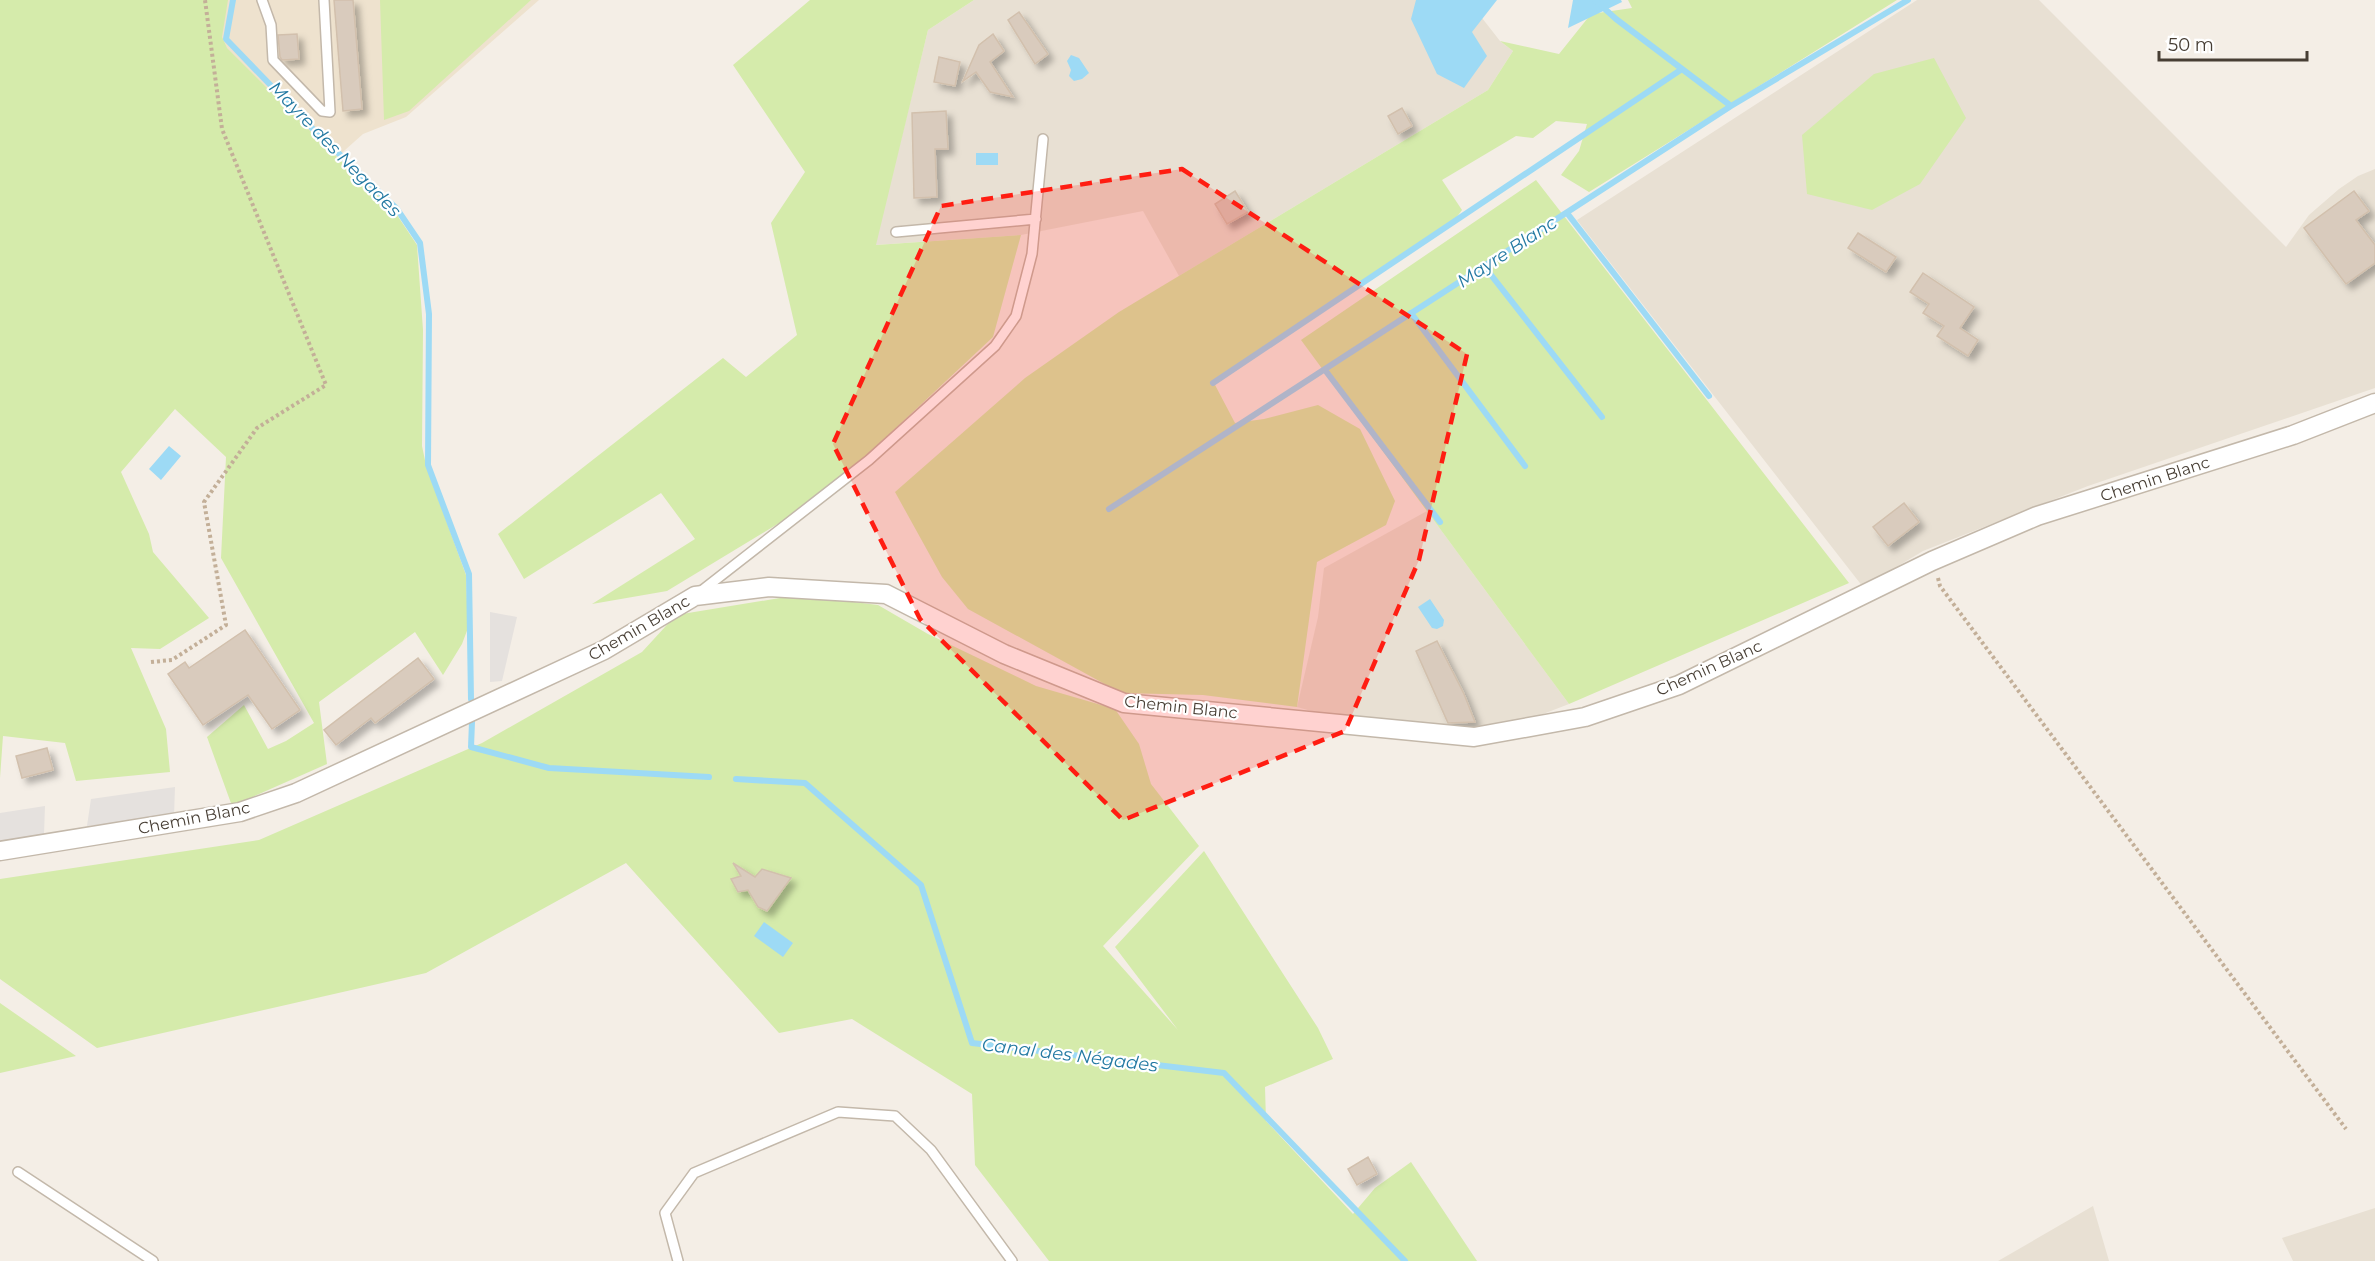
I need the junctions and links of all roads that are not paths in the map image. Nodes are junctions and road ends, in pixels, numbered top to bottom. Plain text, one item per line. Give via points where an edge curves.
1 (262, 0) edge
2 (324, 0) edge
3 (1043, 139) dead end
4 (1036, 219) junction
5 (896, 232) dead end
6 (2375, 403) edge
7 (696, 596) junction
8 (0, 851) edge
9 (18, 1172) dead end
10 (153, 1261) edge
11 (678, 1261) edge
12 (1012, 1261) edge

1 - 2 lane via 271,25 273,60 322,111 330,112
3 - 4 lane
4 - 5 lane
4 - 7 lane via 1032,254 1016,316 995,346 869,460
6 - 7 street, Chemin Blanc via 2293,435 2037,516 1932,561 1679,685 1585,717 1474,737 1124,703 1005,654 886,594 769,587
7 - 8 street, Chemin Blanc via 604,650 296,793 240,812
9 - 10 lane
11 - 12 lane via 665,1213 694,1173 838,1112 895,1116 932,1150

